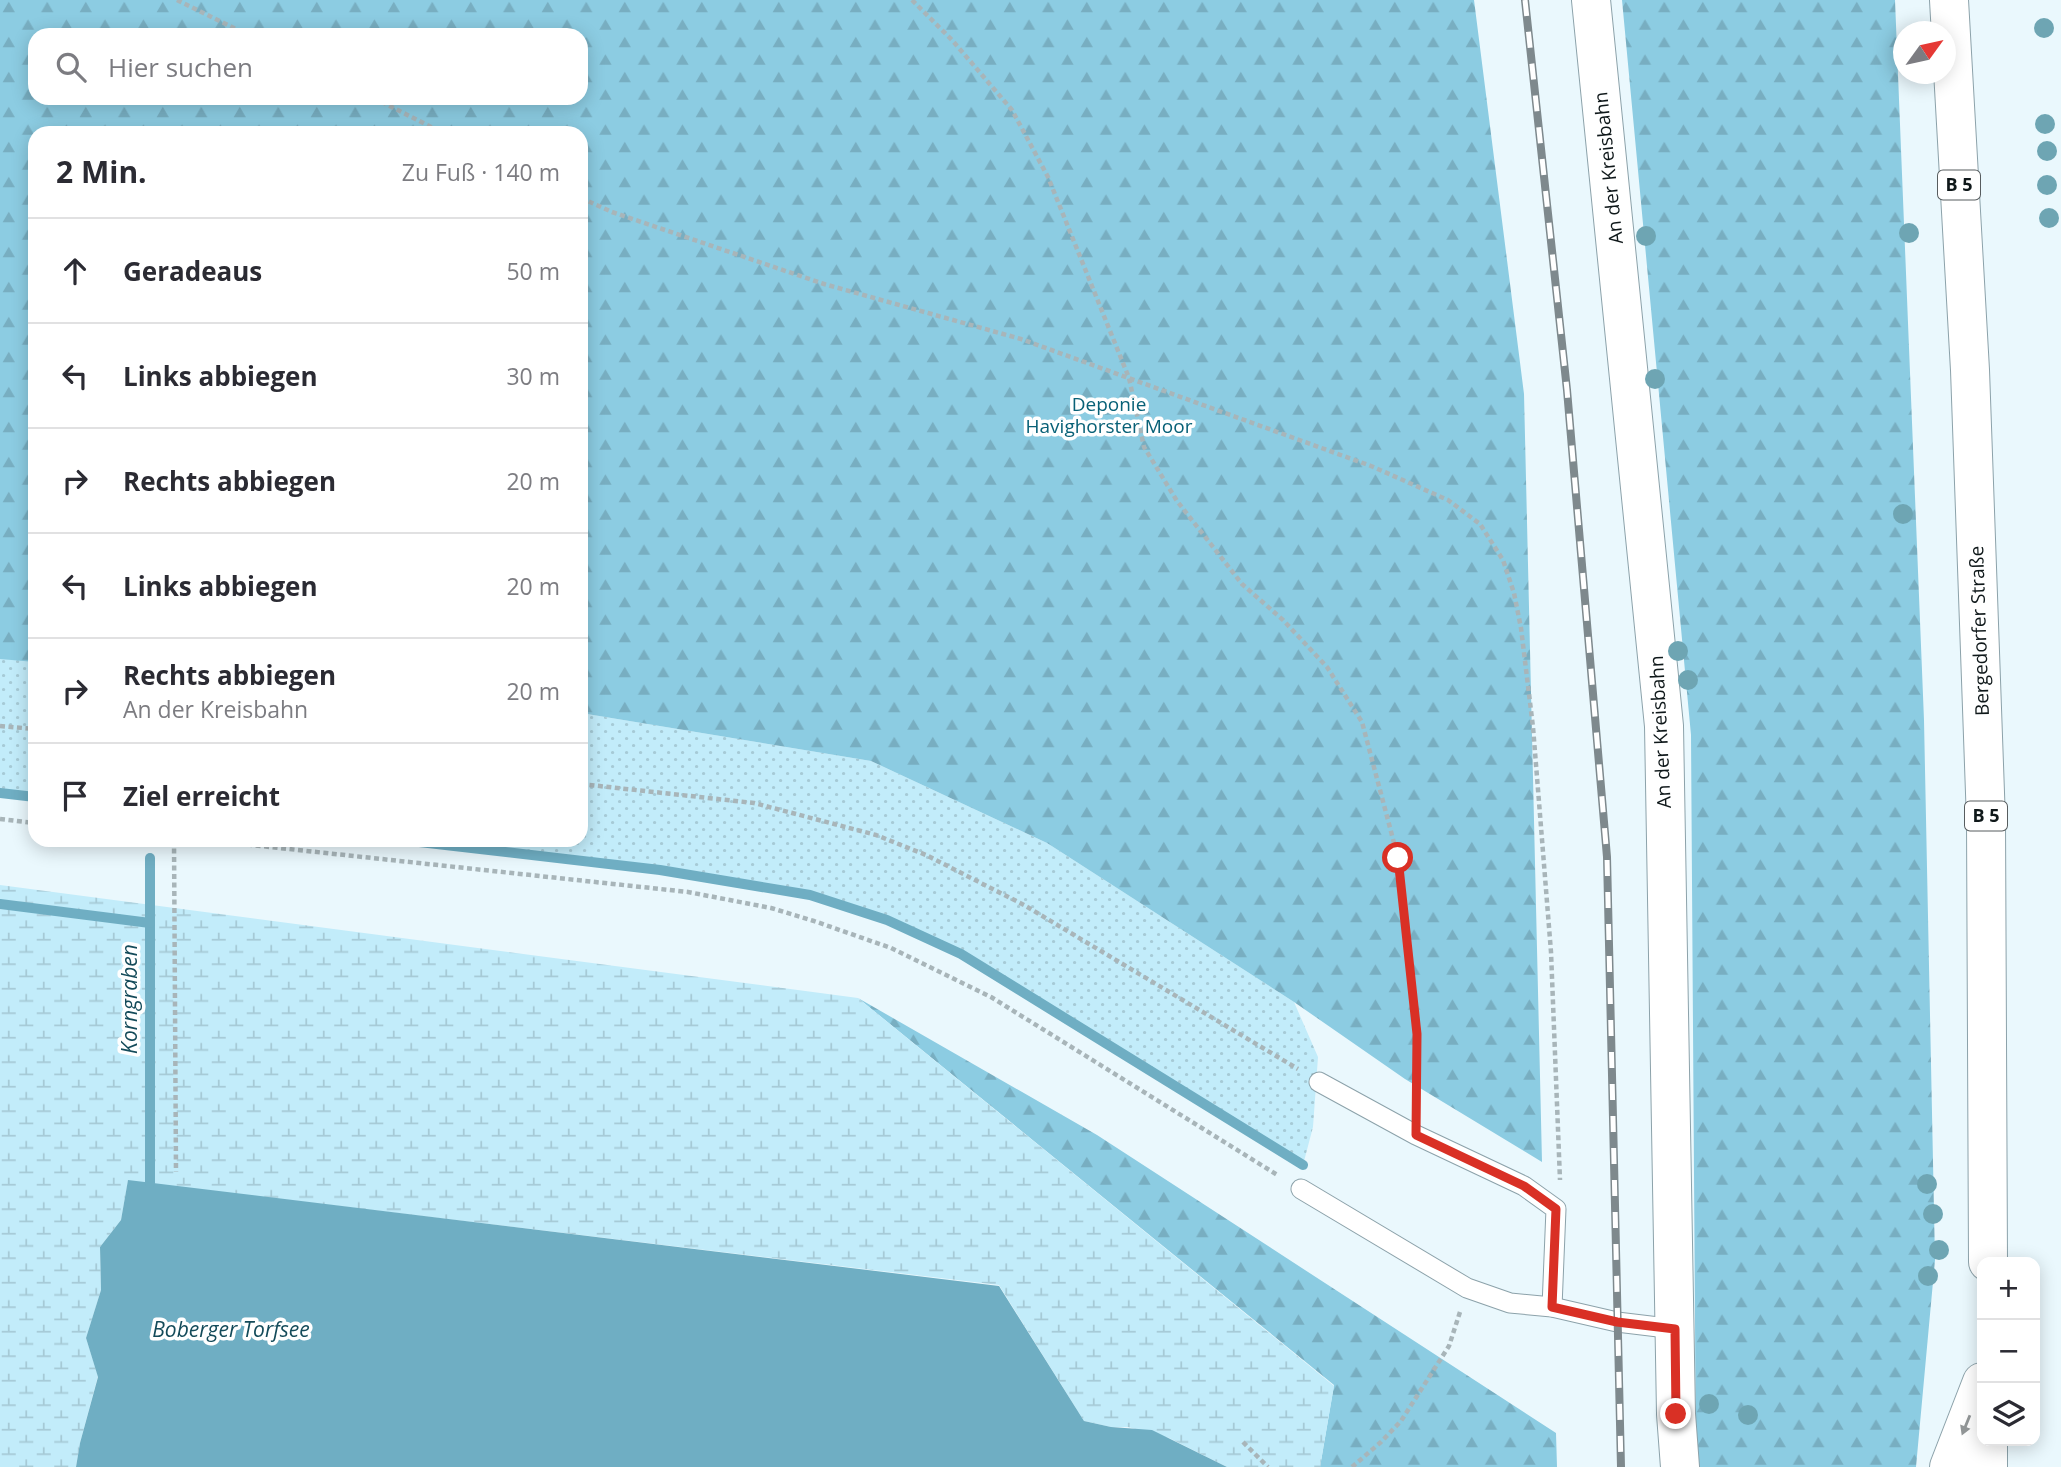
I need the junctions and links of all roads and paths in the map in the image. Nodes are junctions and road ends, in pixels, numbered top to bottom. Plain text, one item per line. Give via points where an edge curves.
1 (177, 0) edge
2 (912, 0) edge
3 (1591, 0) edge
4 (1949, 0) edge
5 (234, 28) edge
6 (388, 105) edge
7 (429, 126) edge
8 (588, 201) edge
9 (1129, 378) junction
10 (0, 726) edge
11 (28, 728) edge
12 (588, 784) edge
13 (0, 819) edge
14 (28, 822) edge
15 (174, 847) edge
16 (270, 847) edge
17 (1319, 1082) joint
18 (1416, 1135) junction
19 (176, 1172) dead end
20 (1301, 1189) joint
21 (1556, 1209) junction
22 (1988, 1257) edge
23 (1467, 1288) junction
24 (1552, 1307) junction
25 (1675, 1329) junction
26 (1982, 1383) edge
27 (1243, 1442) dead end
28 (1988, 1446) edge
29 (1268, 1467) edge
30 (1352, 1467) edge
31 (1680, 1467) edge
32 (1949, 1467) edge
33 (1987, 1467) edge

1 - 5 path
2 - 9 path via 1012,110 1048,177
3 - 25 street, An der Kreisbahn via 1664,726
4 - 22 street, Bergedorfer Straße / B 5 via 1970,370 1986,821
6 - 7 path
8 - 9 path via 824,284 1021,339
9 - 18 path via 1144,447 1177,501 1242,583 1327,667 1362,722 1398,858 1417,1034
9 - 21 path via 1371,466 1448,500 1480,524 1503,560 1521,628 1533,727 1551,952 1560,1179
10 - 11 path
12 - 17 path via 754,803 876,835 926,855 1024,905
13 - 14 path
15 - 19 path
16 - 20 path via 688,892 814,920 891,948 991,997
17 - 18 lane
18 - 21 lane via 1524,1186
20 - 23 lane
21 - 24 lane
23 - 24 lane via 1510,1303
23 - 30 path via 1450,1346 1394,1428
24 - 25 lane
25 - 31 street, An der Kreisbahn
26 -> 32 street
27 - 29 path
28 - 33 street

